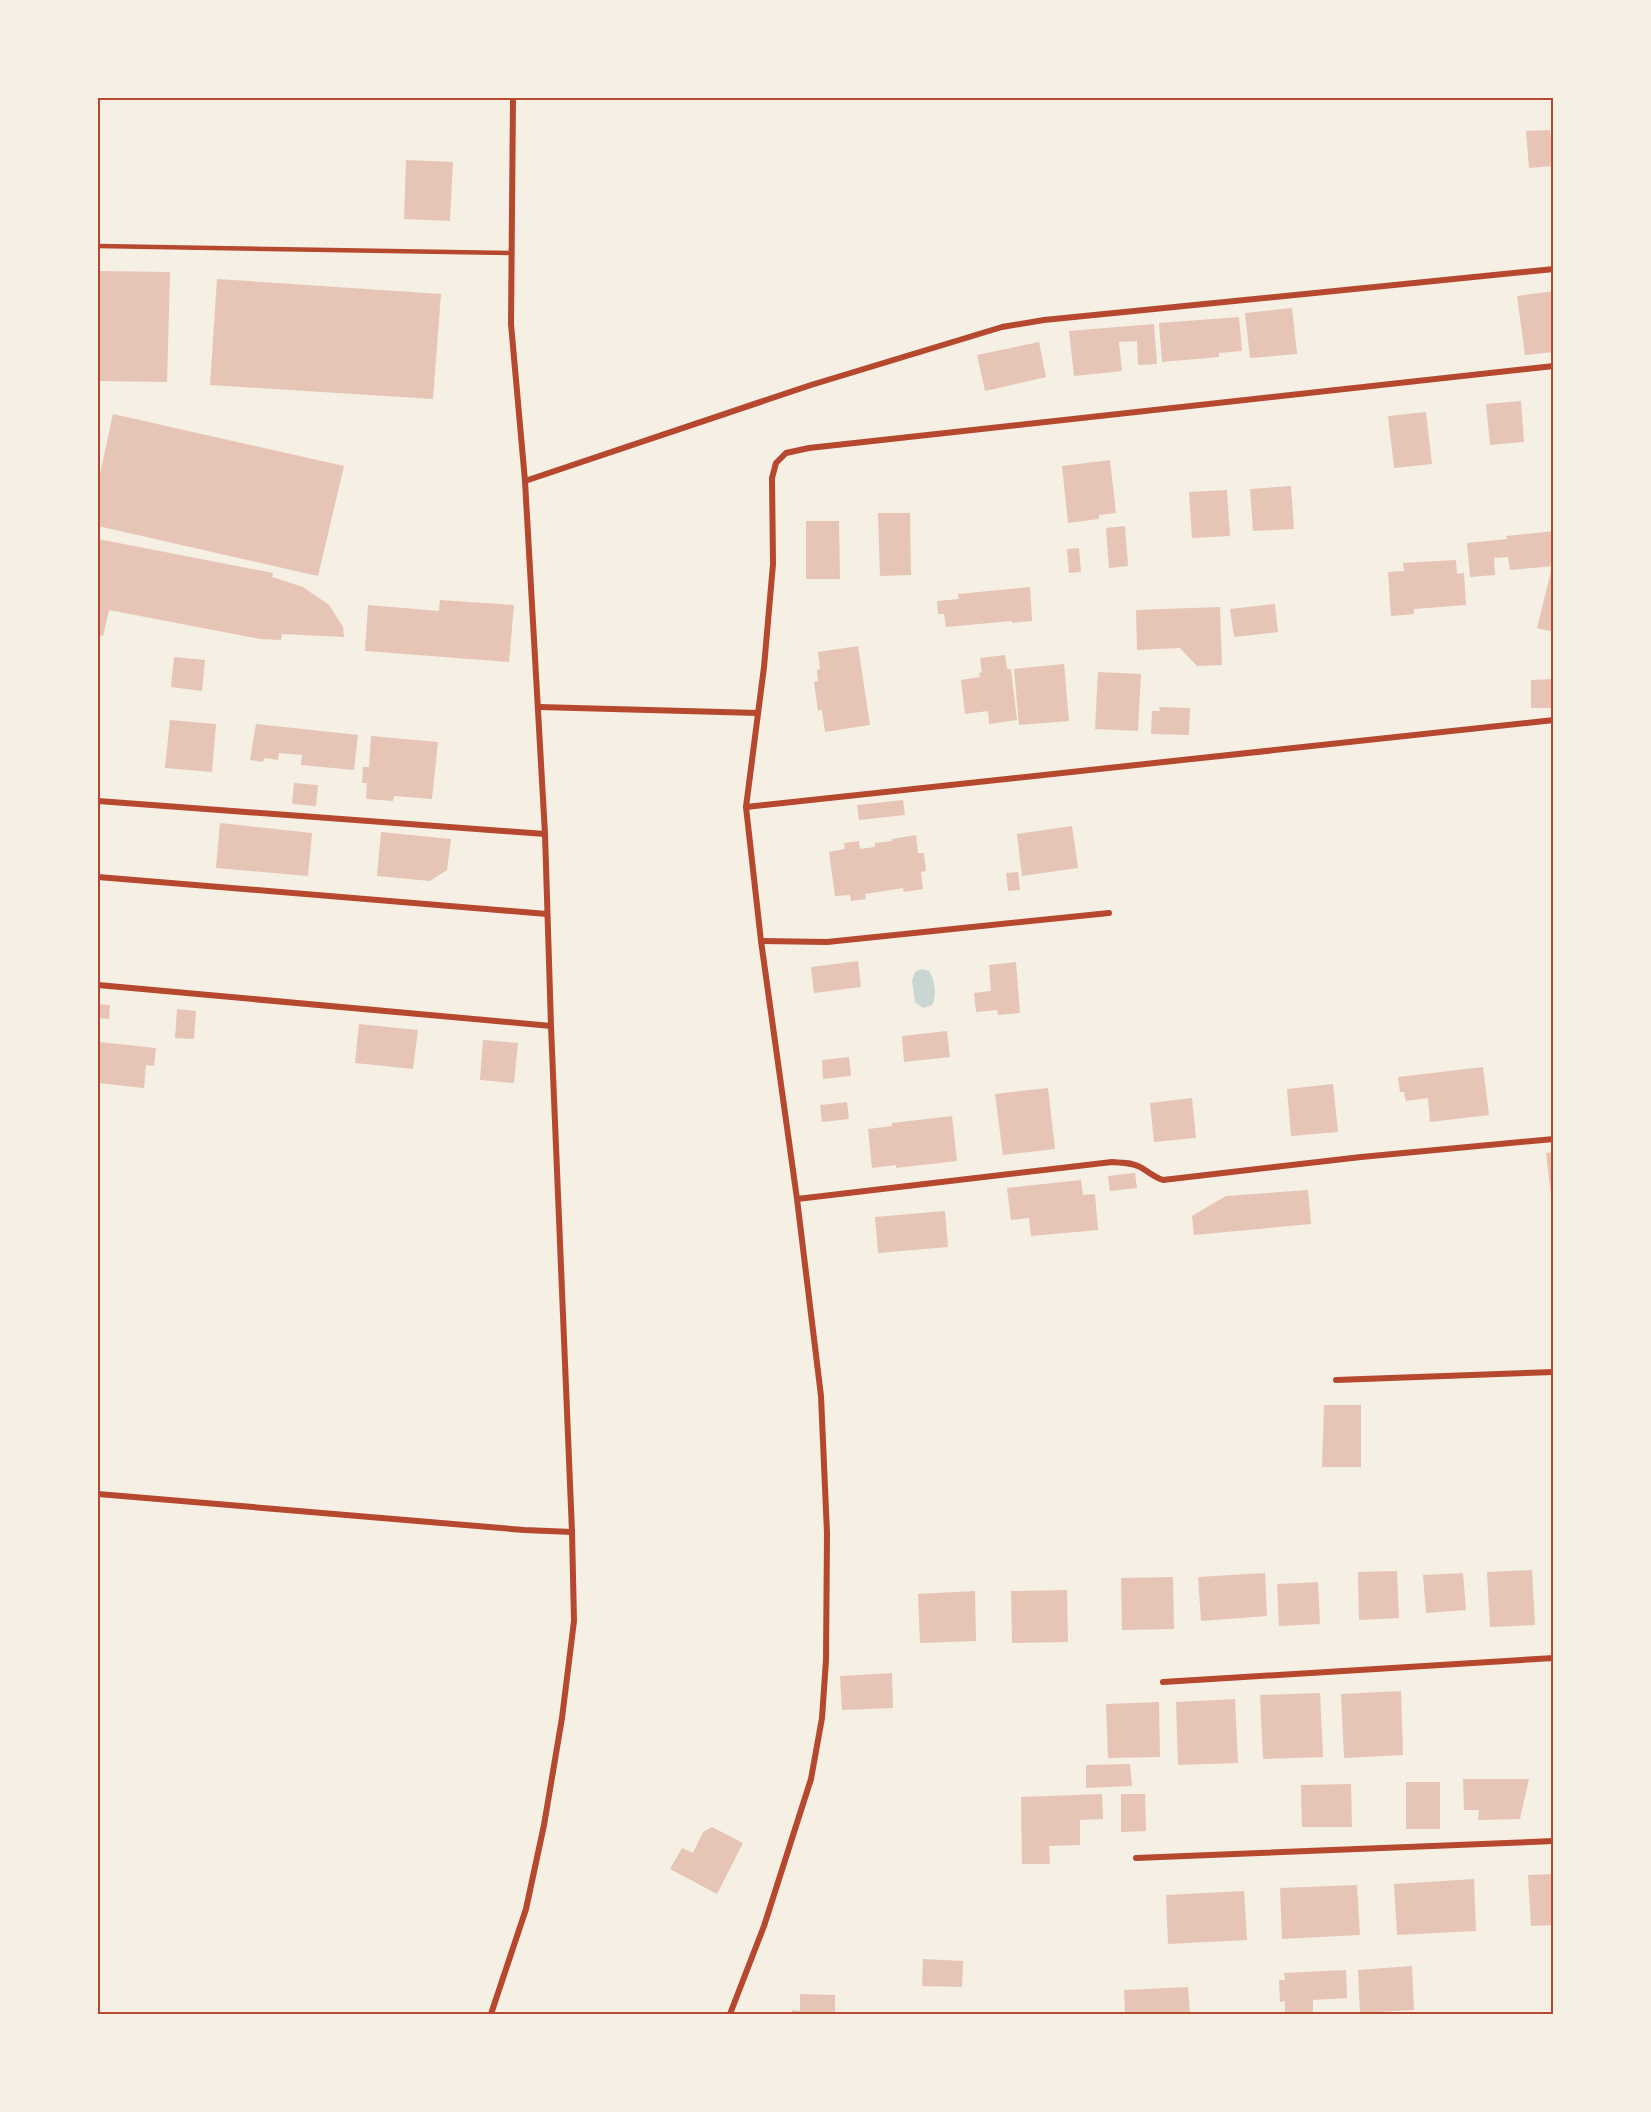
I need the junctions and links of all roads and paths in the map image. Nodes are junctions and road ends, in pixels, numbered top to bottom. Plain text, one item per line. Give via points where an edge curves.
1 (513, 98) edge
2 (98, 246) edge
3 (512, 253) junction
4 (1554, 269) edge
5 (1554, 366) edge
6 (525, 481) junction
7 (539, 707) junction
8 (758, 714) junction
9 (1554, 720) edge
10 (98, 801) edge
11 (746, 807) junction
12 (545, 834) junction
13 (98, 877) edge
14 (1109, 913) dead end
15 (547, 914) junction
16 (761, 941) junction
17 (98, 984) edge
18 (551, 1026) junction
19 (1554, 1139) edge
20 (797, 1199) junction
21 (1554, 1372) edge
22 (1336, 1380) dead end
23 (98, 1494) edge
24 (572, 1532) junction
25 (1554, 1658) edge
26 (1162, 1682) dead end
27 (1554, 1841) edge
28 (1136, 1858) dead end
29 (491, 2014) edge
30 (730, 2014) edge

1 - 3 street
2 - 3 lane
3 - 6 street via 511,324
4 - 6 street via 1002,327 810,385
5 - 8 street via 786,453 776,464 772,478 773,564
6 - 7 street
7 - 8 street
7 - 12 street
8 - 11 street
9 - 11 street
10 - 12 street
11 - 16 street
12 - 15 street
13 - 15 street
14 - 16 street via 826,942
15 - 18 street
16 - 20 street
17 - 18 street
18 - 24 street
19 - 20 street via 1163,1180 1141,1167 1112,1162
20 - 30 street via 821,1396 826,1533 822,1718 811,1779 764,1926
21 - 22 street
23 - 24 street
24 - 29 street via 574,1621 557,1750 526,1909
25 - 26 street
27 - 28 street

